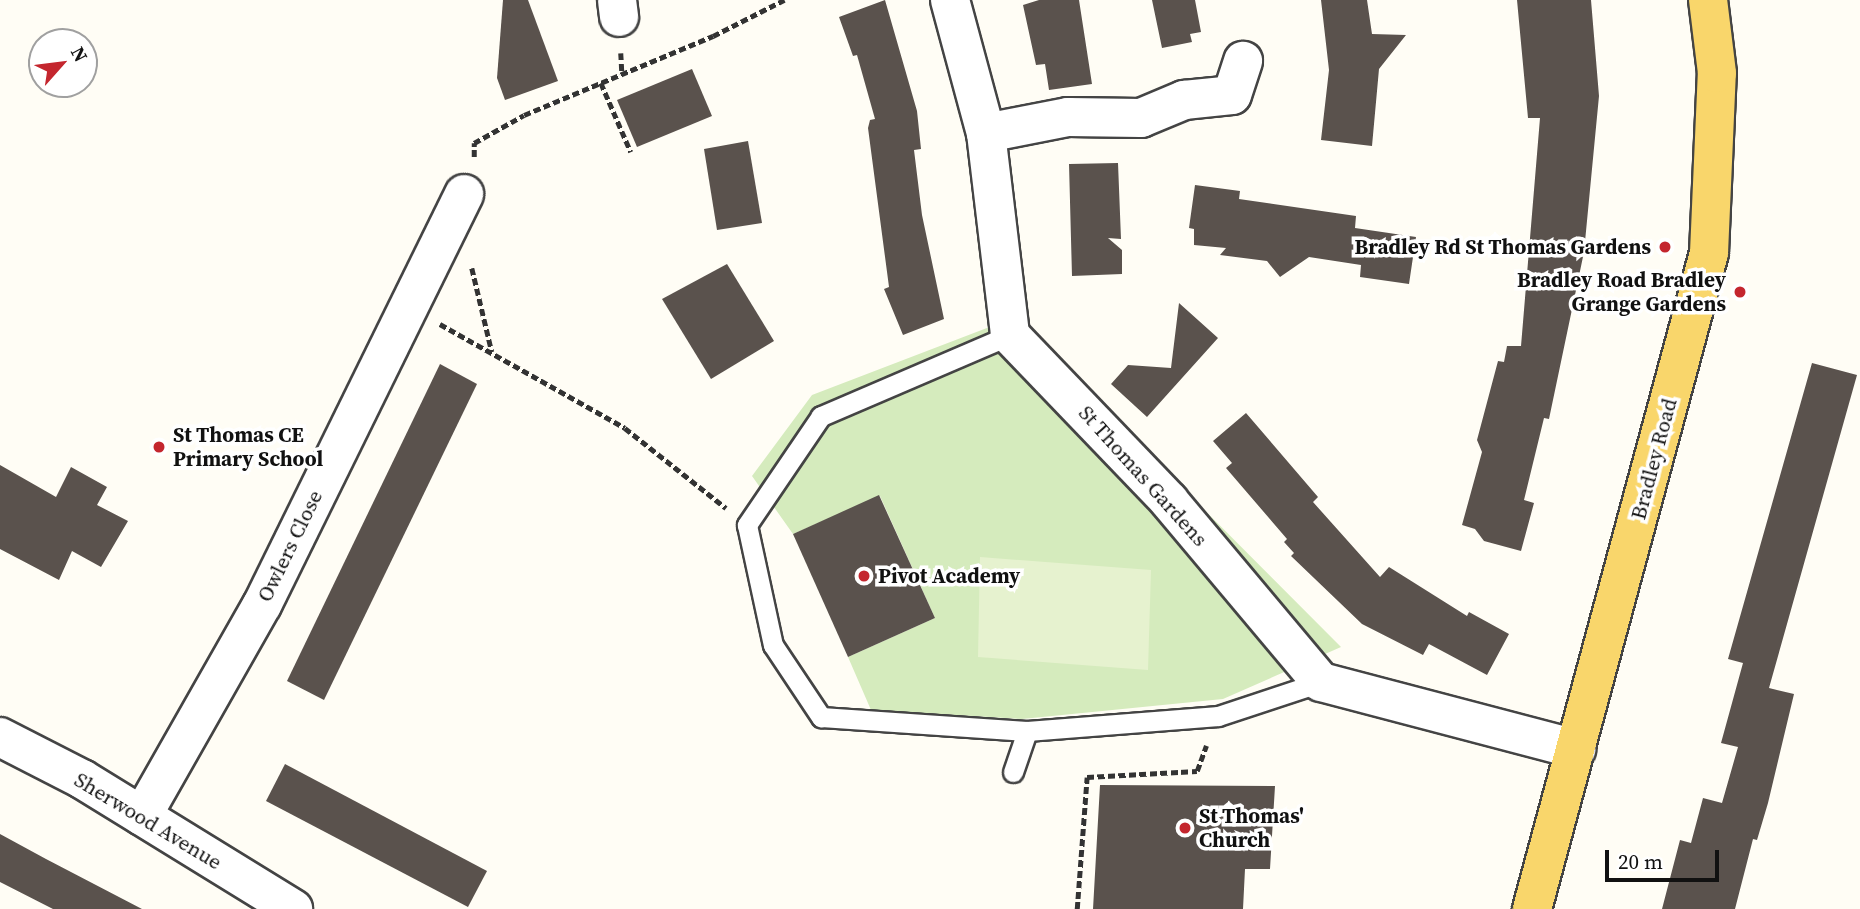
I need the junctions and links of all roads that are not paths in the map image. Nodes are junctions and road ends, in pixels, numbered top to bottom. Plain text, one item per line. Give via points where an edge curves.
1 (950, 0) edge
2 (1708, 0) edge
3 (1244, 61) dead end
4 (986, 133) junction
5 (460, 200) road end
6 (1010, 335) junction
7 (1321, 682) junction
8 (1027, 731) junction
9 (0, 737) edge
10 (1576, 749) junction
11 (1013, 772) dead end
12 (142, 816) junction
13 (293, 909) edge
14 (1532, 909) edge

1 - 4 street
2 - 10 main road, Bradley Road via 1717,73 1709,253
3 - 4 street via 1232,94 1184,100 1141,118 1068,117
4 - 6 street
5 - 12 street, Owlers Close via 262,606
6 - 7 street, St Thomas Gardens via 1169,501
6 - 8 lane via 821,416 747,525 773,645 821,717
7 - 8 lane via 1218,716
7 - 10 street
8 - 11 lane
9 - 12 street, Sherwood Avenue
10 - 14 main road, Bradley Road
12 - 13 street, Sherwood Avenue

